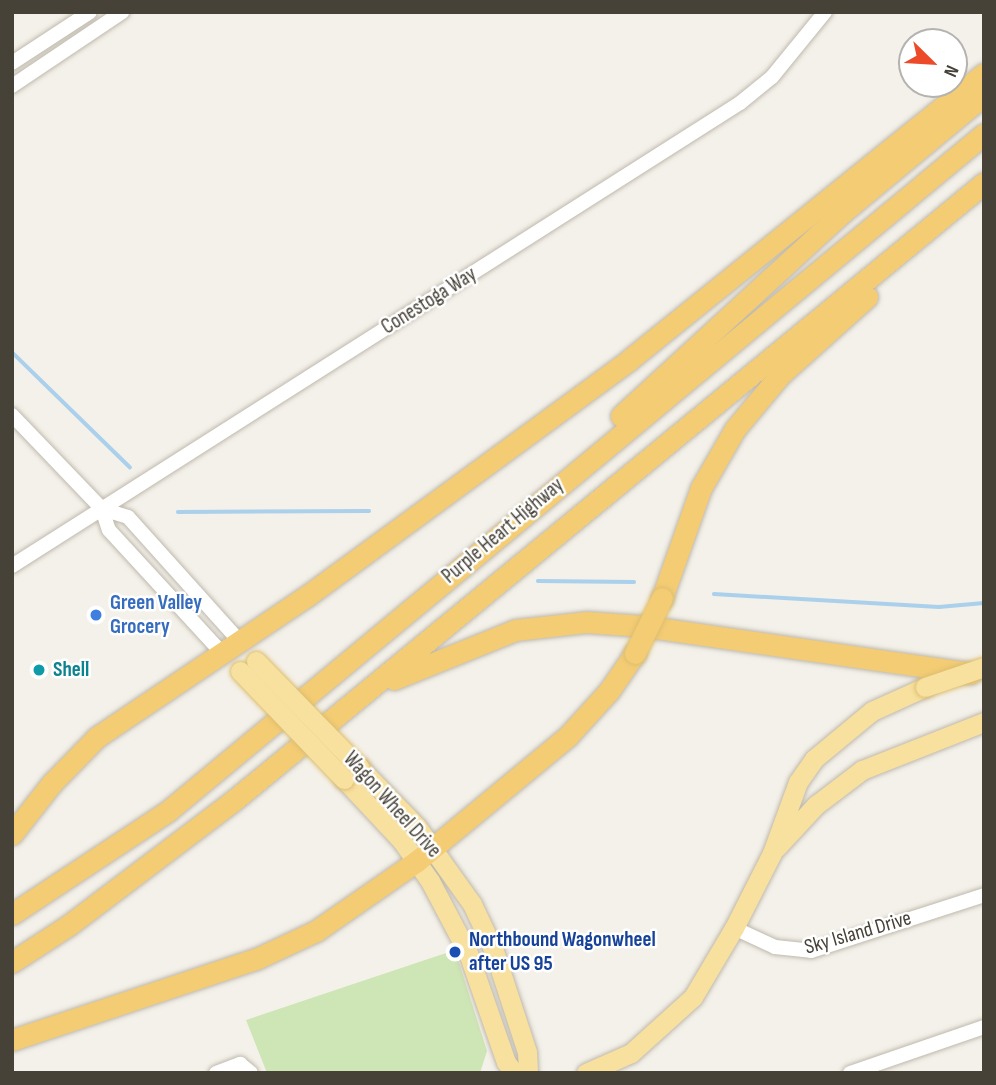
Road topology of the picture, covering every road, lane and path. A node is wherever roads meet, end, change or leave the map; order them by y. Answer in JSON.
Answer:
{"nodes":[{"id":1,"x":90,"y":12,"type":"edge"},
{"id":2,"x":122,"y":12,"type":"edge"},
{"id":3,"x":825,"y":12,"type":"edge"},
{"id":4,"x":12,"y":62,"type":"edge"},
{"id":5,"x":984,"y":74,"type":"edge"},
{"id":6,"x":12,"y":86,"type":"edge"},
{"id":7,"x":984,"y":95,"type":"edge"},
{"id":8,"x":984,"y":134,"type":"edge"},
{"id":9,"x":984,"y":183,"type":"edge"},
{"id":10,"x":984,"y":194,"type":"edge"},
{"id":11,"x":12,"y":415,"type":"edge"},
{"id":12,"x":102,"y":509,"type":"junction"},
{"id":13,"x":12,"y":566,"type":"edge"},
{"id":14,"x":412,"y":606,"type":"junction"},
{"id":15,"x":231,"y":648,"type":"junction"},
{"id":16,"x":984,"y":667,"type":"edge"},
{"id":17,"x":984,"y":675,"type":"edge"},
{"id":18,"x":366,"y":692,"type":"junction"},
{"id":19,"x":984,"y":722,"type":"edge"},
{"id":20,"x":352,"y":773,"type":"junction"},
{"id":21,"x":12,"y":834,"type":"edge"},
{"id":22,"x":433,"y":847,"type":"junction"},
{"id":23,"x":772,"y":853,"type":"junction"},
{"id":24,"x":417,"y":861,"type":"junction"},
{"id":25,"x":984,"y":895,"type":"edge"},
{"id":26,"x":12,"y":914,"type":"edge"},
{"id":27,"x":734,"y":928,"type":"junction"},
{"id":28,"x":12,"y":962,"type":"edge"},
{"id":29,"x":984,"y":1027,"type":"edge"},
{"id":30,"x":12,"y":1040,"type":"edge"},
{"id":31,"x":246,"y":1068,"type":"edge"},
{"id":32,"x":216,"y":1073,"type":"edge"},
{"id":33,"x":514,"y":1073,"type":"edge"},
{"id":34,"x":528,"y":1073,"type":"edge"},
{"id":35,"x":586,"y":1073,"type":"edge"},
{"id":36,"x":850,"y":1073,"type":"edge"}],
"edges":[{"from":1,"to":4,"type":"street"},
{"from":2,"to":6,"type":"street"},
{"from":3,"to":12,"type":"street","name":"Conestoga Way"},
{"from":5,"to":15,"type":"highway"},
{"from":7,"to":14,"type":"highway"},
{"from":8,"to":14,"type":"highway","name":"Purple Heart Highway"},
{"from":9,"to":18,"type":"highway","name":"Purple Heart Highway"},
{"from":10,"to":22,"type":"highway","bridge":true},
{"from":11,"to":12,"type":"street"},
{"from":12,"to":13,"type":"street","name":"Conestoga Way"},
{"from":12,"to":15,"type":"street"},
{"from":12,"to":15,"type":"street"},
{"from":14,"to":26,"type":"highway","name":"Purple Heart Highway"},
{"from":15,"to":20,"type":"main road","name":"Wagon Wheel Drive","bridge":true},
{"from":15,"to":21,"type":"highway"},
{"from":16,"to":23,"type":"main road","bridge":true},
{"from":17,"to":18,"type":"highway"},
{"from":18,"to":28,"type":"highway","name":"Purple Heart Highway"},
{"from":19,"to":23,"type":"main road"},
{"from":20,"to":22,"type":"main road","name":"Wagon Wheel Drive"},
{"from":20,"to":24,"type":"main road","name":"Wagon Wheel Drive"},
{"from":22,"to":24,"type":"highway"},
{"from":22,"to":34,"type":"main road","name":"Wagon Wheel Drive"},
{"from":23,"to":27,"type":"main road"},
{"from":24,"to":30,"type":"highway"},
{"from":24,"to":33,"type":"main road","name":"Wagon Wheel Drive"},
{"from":25,"to":27,"type":"street","name":"Sky Island Drive"},
{"from":27,"to":35,"type":"main road"},
{"from":29,"to":36,"type":"street"},
{"from":31,"to":32,"type":"street"}]}
